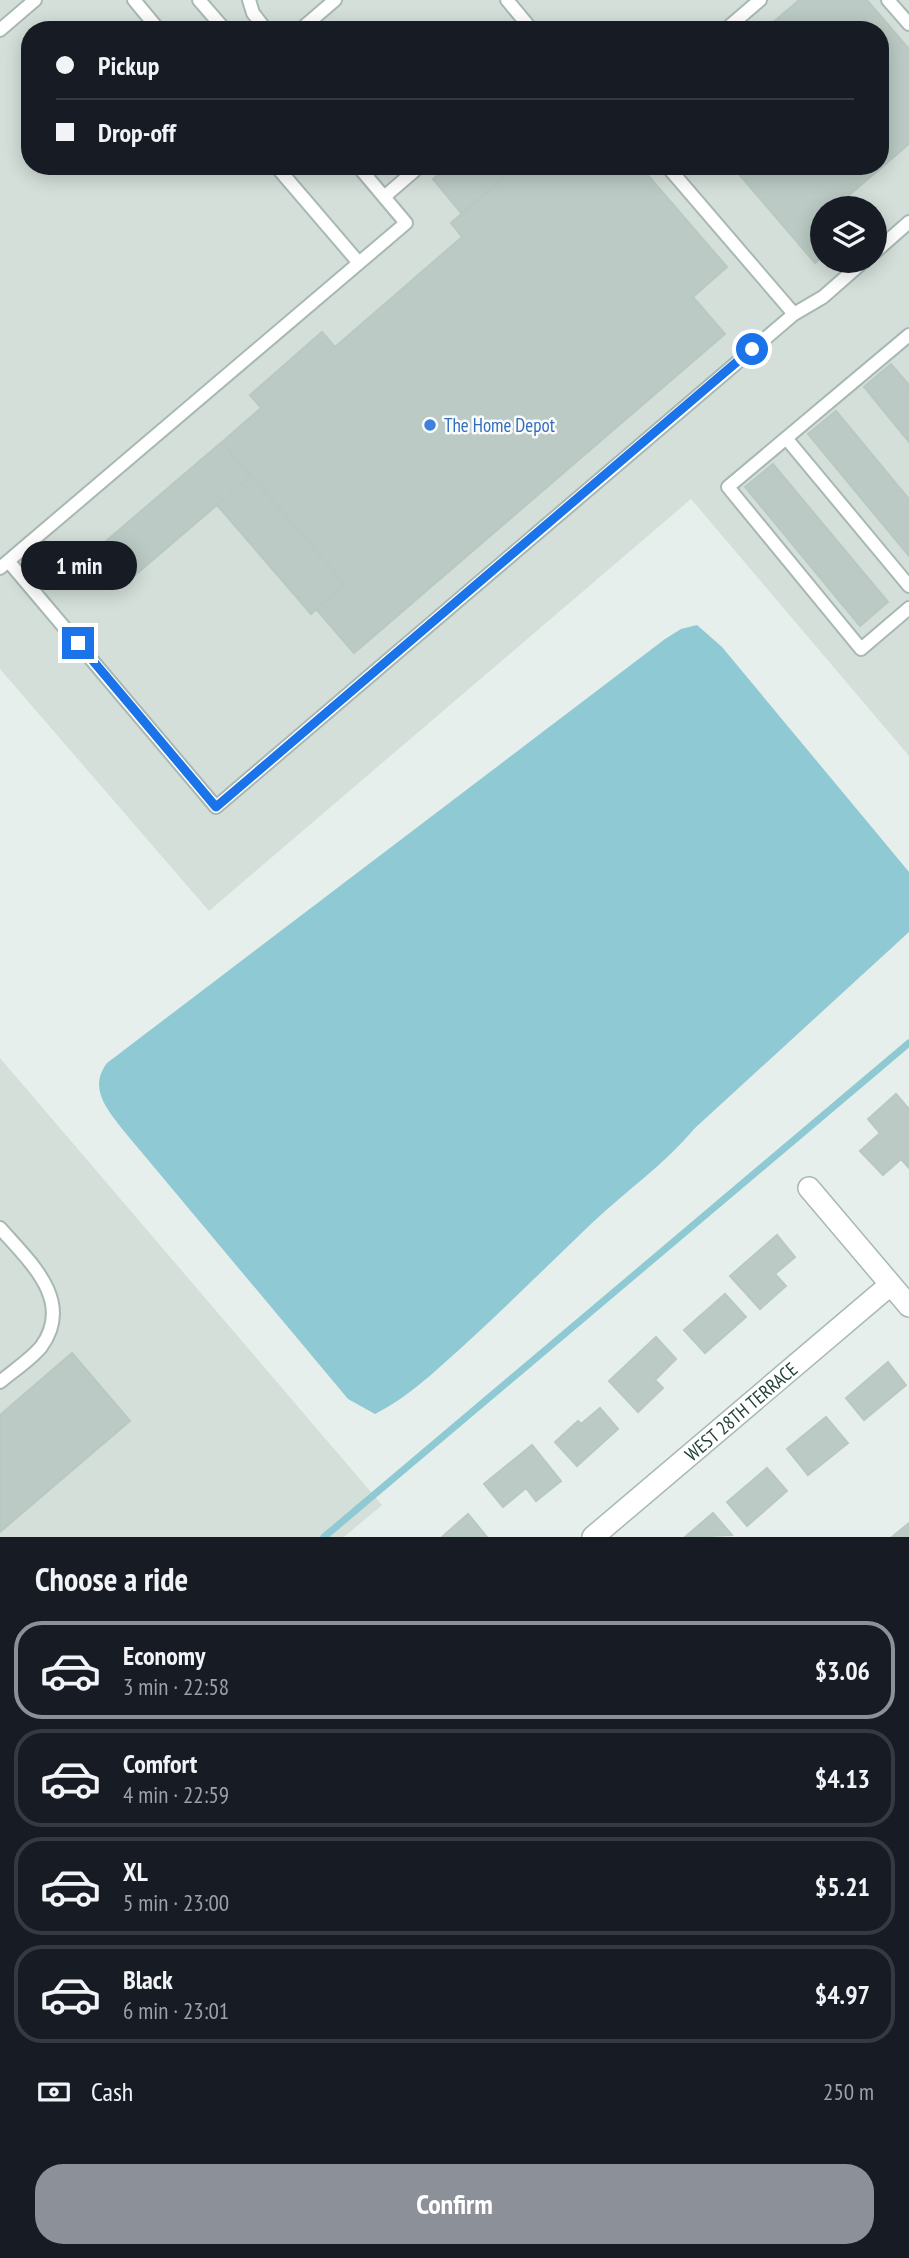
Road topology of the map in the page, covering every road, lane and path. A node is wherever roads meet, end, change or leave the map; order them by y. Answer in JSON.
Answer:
{"nodes":[{"id":1,"x":35,"y":0,"type":"edge"},
{"id":2,"x":134,"y":0,"type":"edge"},
{"id":3,"x":199,"y":0,"type":"edge"},
{"id":4,"x":249,"y":0,"type":"edge"},
{"id":5,"x":335,"y":0,"type":"edge"},
{"id":6,"x":507,"y":0,"type":"edge"},
{"id":7,"x":760,"y":0,"type":"edge"},
{"id":8,"x":888,"y":0,"type":"edge"},
{"id":9,"x":152,"y":21,"type":"edge"},
{"id":10,"x":217,"y":21,"type":"edge"},
{"id":11,"x":259,"y":21,"type":"edge"},
{"id":12,"x":310,"y":21,"type":"edge"},
{"id":13,"x":524,"y":21,"type":"edge"},
{"id":14,"x":736,"y":21,"type":"edge"},
{"id":15,"x":909,"y":24,"type":"edge"},
{"id":16,"x":0,"y":30,"type":"edge"},
{"id":17,"x":284,"y":175,"type":"edge"},
{"id":18,"x":366,"y":175,"type":"edge"},
{"id":19,"x":410,"y":175,"type":"edge"},
{"id":20,"x":675,"y":175,"type":"edge"},
{"id":21,"x":384,"y":197,"type":"junction"},
{"id":22,"x":909,"y":222,"type":"edge"},
{"id":23,"x":887,"y":241,"type":"edge"},
{"id":24,"x":359,"y":262,"type":"junction"},
{"id":25,"x":850,"y":273,"type":"edge"},
{"id":26,"x":794,"y":314,"type":"junction"},
{"id":27,"x":906,"y":343,"type":"edge"},
{"id":28,"x":786,"y":438,"type":"junction"},
{"id":29,"x":4,"y":565,"type":"edge"},
{"id":30,"x":909,"y":586,"type":"edge"},
{"id":31,"x":909,"y":608,"type":"edge"},
{"id":32,"x":809,"y":1188,"type":"dead end"},
{"id":33,"x":0,"y":1228,"type":"edge"},
{"id":34,"x":890,"y":1285,"type":"junction"},
{"id":35,"x":909,"y":1306,"type":"edge"},
{"id":36,"x":0,"y":1382,"type":"edge"},
{"id":37,"x":593,"y":1537,"type":"edge"}],
"edges":[{"from":1,"to":16,"type":"lane"},
{"from":2,"to":9,"type":"lane"},
{"from":3,"to":10,"type":"lane"},
{"from":4,"to":11,"type":"lane"},
{"from":5,"to":12,"type":"lane"},
{"from":6,"to":13,"type":"lane"},
{"from":7,"to":14,"type":"lane"},
{"from":8,"to":15,"type":"lane"},
{"from":17,"to":24,"type":"lane"},
{"from":18,"to":21,"type":"lane"},
{"from":19,"to":21,"type":"lane"},
{"from":20,"to":26,"type":"lane"},
{"from":21,"to":24,"type":"lane"},
{"from":22,"to":23,"type":"lane"},
{"from":24,"to":29,"type":"lane"},
{"from":25,"to":26,"type":"lane"},
{"from":26,"to":29,"type":"lane"},
{"from":27,"to":28,"type":"lane"},
{"from":28,"to":30,"type":"lane"},
{"from":28,"to":31,"type":"lane"},
{"from":32,"to":34,"type":"street"},
{"from":33,"to":36,"type":"lane"},
{"from":34,"to":35,"type":"street"},
{"from":34,"to":37,"type":"street","name":"WEST 28TH TERRACE"}]}
